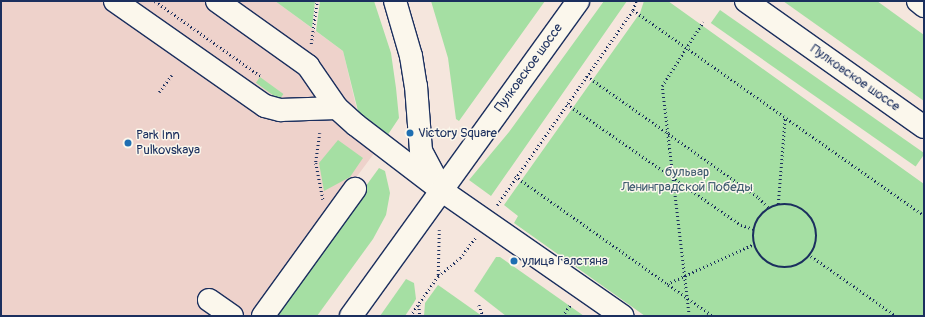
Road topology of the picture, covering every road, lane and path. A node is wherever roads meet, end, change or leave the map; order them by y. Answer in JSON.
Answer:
{"nodes":[{"id":1,"x":115,"y":1,"type":"edge"},
{"id":2,"x":155,"y":1,"type":"edge"},
{"id":3,"x":217,"y":1,"type":"edge"},
{"id":4,"x":317,"y":1,"type":"edge"},
{"id":5,"x":395,"y":1,"type":"edge"},
{"id":6,"x":578,"y":1,"type":"edge"},
{"id":7,"x":636,"y":1,"type":"edge"},
{"id":8,"x":746,"y":1,"type":"edge"},
{"id":9,"x":918,"y":1,"type":"edge"},
{"id":10,"x":924,"y":6,"type":"edge"},
{"id":11,"x":633,"y":10,"type":"junction"},
{"id":12,"x":703,"y":22,"type":"dead end"},
{"id":13,"x":686,"y":47,"type":"junction"},
{"id":14,"x":308,"y":66,"type":"junction"},
{"id":15,"x":172,"y":75,"type":"dead end"},
{"id":16,"x":586,"y":76,"type":"junction"},
{"id":17,"x":264,"y":78,"type":"dead end"},
{"id":18,"x":159,"y":92,"type":"dead end"},
{"id":19,"x":566,"y":104,"type":"junction"},
{"id":20,"x":337,"y":108,"type":"junction"},
{"id":21,"x":785,"y":117,"type":"junction"},
{"id":22,"x":924,"y":127,"type":"edge"},
{"id":23,"x":320,"y":133,"type":"dead end"},
{"id":24,"x":667,"y":133,"type":"junction"},
{"id":25,"x":515,"y":176,"type":"junction"},
{"id":26,"x":671,"y":177,"type":"junction"},
{"id":27,"x":355,"y":189,"type":"dead end"},
{"id":28,"x":441,"y":190,"type":"junction"},
{"id":29,"x":778,"y":204,"type":"junction"},
{"id":30,"x":769,"y":208,"type":"junction"},
{"id":31,"x":494,"y":209,"type":"dead end"},
{"id":32,"x":924,"y":215,"type":"edge"},
{"id":33,"x":329,"y":225,"type":"junction"},
{"id":34,"x":439,"y":228,"type":"dead end"},
{"id":35,"x":754,"y":228,"type":"junction"},
{"id":36,"x":477,"y":234,"type":"dead end"},
{"id":37,"x":754,"y":244,"type":"junction"},
{"id":38,"x":811,"y":256,"type":"junction"},
{"id":39,"x":683,"y":275,"type":"junction"},
{"id":40,"x":438,"y":276,"type":"junction"},
{"id":41,"x":667,"y":284,"type":"junction"},
{"id":42,"x":686,"y":297,"type":"junction"},
{"id":43,"x":209,"y":300,"type":"dead end"},
{"id":44,"x":573,"y":302,"type":"dead end"},
{"id":45,"x":419,"y":304,"type":"junction"},
{"id":46,"x":479,"y":305,"type":"dead end"},
{"id":47,"x":232,"y":316,"type":"edge"},
{"id":48,"x":263,"y":316,"type":"edge"},
{"id":49,"x":351,"y":316,"type":"edge"},
{"id":50,"x":410,"y":316,"type":"edge"},
{"id":51,"x":420,"y":316,"type":"edge"},
{"id":52,"x":483,"y":316,"type":"edge"},
{"id":53,"x":562,"y":316,"type":"edge"},
{"id":54,"x":622,"y":316,"type":"edge"},
{"id":55,"x":689,"y":316,"type":"edge"},
{"id":56,"x":713,"y":316,"type":"edge"},
{"id":57,"x":896,"y":316,"type":"edge"}],
"edges":[{"from":1,"to":20,"type":"street"},
{"from":2,"to":17,"type":"path"},
{"from":3,"to":14,"type":"street"},
{"from":4,"to":14,"type":"path"},
{"from":5,"to":28,"type":"street"},
{"from":6,"to":28,"type":"street","name":"Пулковское шоссе"},
{"from":7,"to":11,"type":"path"},
{"from":8,"to":22,"type":"street","name":"Пулковское шоссе"},
{"from":9,"to":10,"type":"street"},
{"from":11,"to":13,"type":"path"},
{"from":11,"to":16,"type":"path"},
{"from":12,"to":13,"type":"path"},
{"from":13,"to":21,"type":"path"},
{"from":13,"to":24,"type":"path"},
{"from":14,"to":20,"type":"street"},
{"from":15,"to":18,"type":"path"},
{"from":16,"to":19,"type":"path"},
{"from":16,"to":24,"type":"path"},
{"from":19,"to":25,"type":"path"},
{"from":19,"to":26,"type":"path"},
{"from":20,"to":28,"type":"street"},
{"from":21,"to":29,"type":"path"},
{"from":21,"to":32,"type":"path"},
{"from":23,"to":33,"type":"path"},
{"from":24,"to":26,"type":"path"},
{"from":24,"to":30,"type":"path"},
{"from":25,"to":31,"type":"path"},
{"from":25,"to":41,"type":"path"},
{"from":26,"to":35,"type":"path"},
{"from":26,"to":39,"type":"path"},
{"from":27,"to":33,"type":"street"},
{"from":28,"to":49,"type":"street"},
{"from":28,"to":54,"type":"street"},
{"from":29,"to":30,"type":"path"},
{"from":29,"to":38,"type":"path"},
{"from":30,"to":35,"type":"path"},
{"from":33,"to":48,"type":"street"},
{"from":34,"to":40,"type":"path"},
{"from":35,"to":37,"type":"path"},
{"from":36,"to":40,"type":"path"},
{"from":37,"to":38,"type":"path"},
{"from":37,"to":39,"type":"path"},
{"from":38,"to":57,"type":"path"},
{"from":39,"to":41,"type":"path"},
{"from":39,"to":42,"type":"path"},
{"from":40,"to":45,"type":"path"},
{"from":41,"to":42,"type":"path"},
{"from":42,"to":55,"type":"path"},
{"from":42,"to":56,"type":"path"},
{"from":43,"to":47,"type":"street"},
{"from":44,"to":53,"type":"path"},
{"from":45,"to":50,"type":"path"},
{"from":45,"to":51,"type":"path"},
{"from":46,"to":52,"type":"path"}]}
